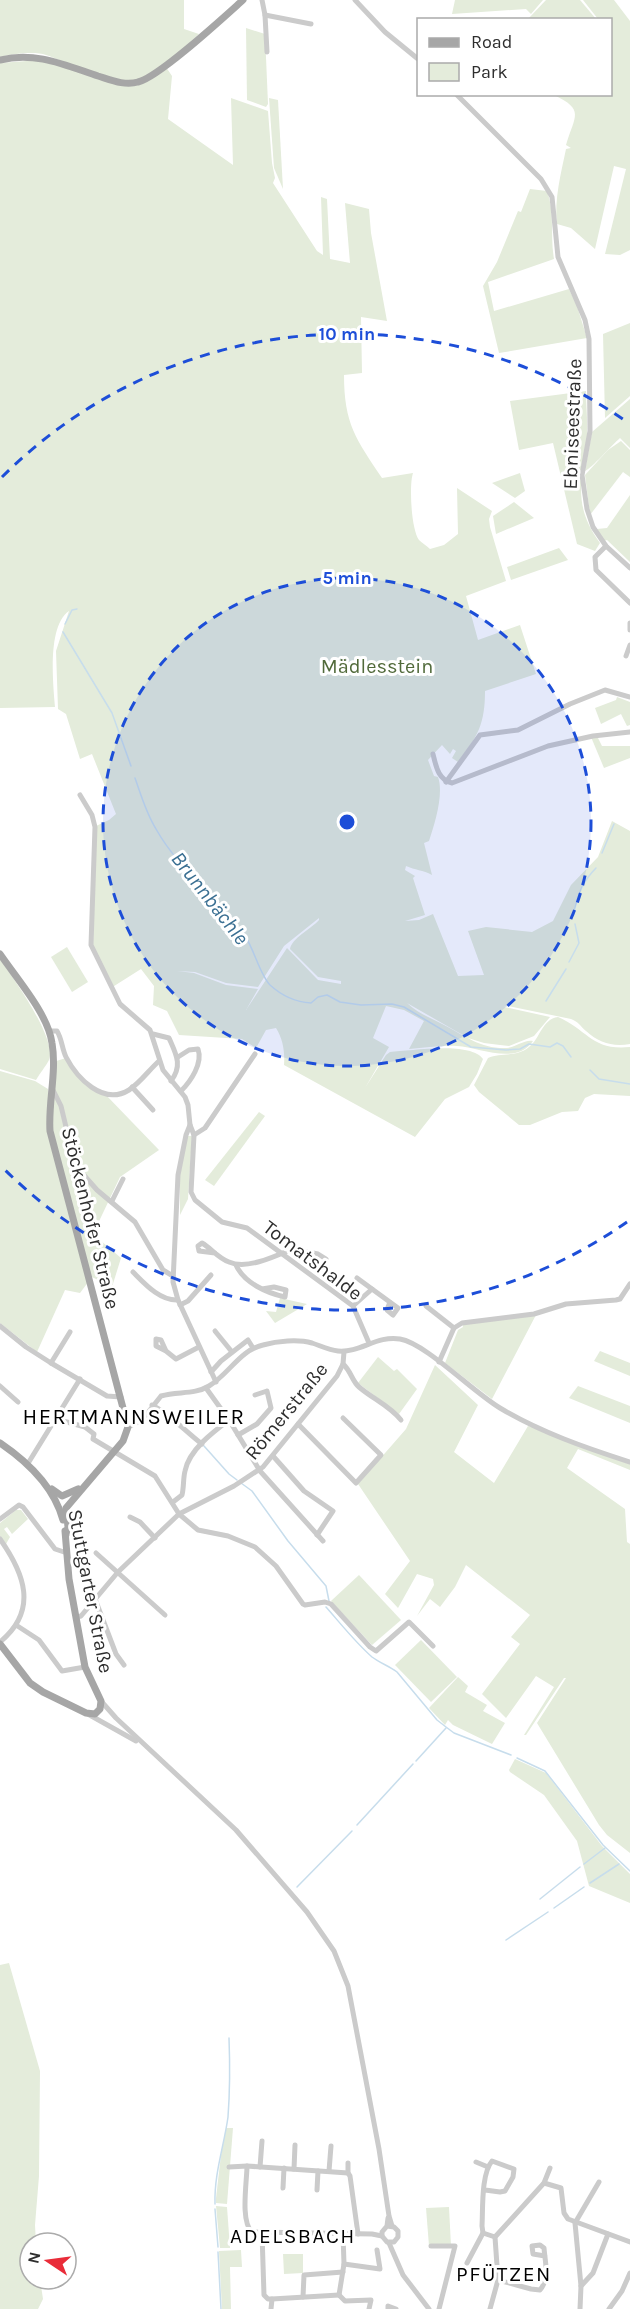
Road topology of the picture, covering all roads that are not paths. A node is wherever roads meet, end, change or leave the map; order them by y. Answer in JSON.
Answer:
{"nodes":[{"id":1,"x":243,"y":0,"type":"edge"},
{"id":2,"x":262,"y":0,"type":"edge"},
{"id":3,"x":358,"y":2,"type":"edge"},
{"id":4,"x":266,"y":15,"type":"junction"},
{"id":5,"x":311,"y":24,"type":"dead end"},
{"id":6,"x":267,"y":52,"type":"dead end"},
{"id":7,"x":417,"y":58,"type":"edge"},
{"id":8,"x":0,"y":60,"type":"edge"},
{"id":9,"x":458,"y":96,"type":"edge"},
{"id":10,"x":606,"y":546,"type":"junction"},
{"id":11,"x":630,"y":568,"type":"edge"},
{"id":12,"x":630,"y":603,"type":"edge"},
{"id":13,"x":630,"y":623,"type":"edge"},
{"id":14,"x":630,"y":630,"type":"edge"},
{"id":15,"x":630,"y":645,"type":"edge"},
{"id":16,"x":626,"y":656,"type":"dead end"},
{"id":17,"x":630,"y":697,"type":"edge"},
{"id":18,"x":630,"y":732,"type":"edge"},
{"id":19,"x":433,"y":754,"type":"dead end"},
{"id":20,"x":446,"y":782,"type":"junction"},
{"id":21,"x":80,"y":795,"type":"dead end"},
{"id":22,"x":0,"y":954,"type":"edge"},
{"id":23,"x":49,"y":1031,"type":"junction"},
{"id":24,"x":153,"y":1034,"type":"junction"},
{"id":25,"x":255,"y":1054,"type":"dead end"},
{"id":26,"x":178,"y":1057,"type":"junction"},
{"id":27,"x":159,"y":1061,"type":"junction"},
{"id":28,"x":171,"y":1081,"type":"junction"},
{"id":29,"x":51,"y":1086,"type":"junction"},
{"id":30,"x":132,"y":1087,"type":"junction"},
{"id":31,"x":232,"y":1088,"type":"junction"},
{"id":32,"x":181,"y":1091,"type":"junction"},
{"id":33,"x":239,"y":1092,"type":"dead end"},
{"id":34,"x":153,"y":1110,"type":"dead end"},
{"id":35,"x":190,"y":1125,"type":"junction"},
{"id":36,"x":194,"y":1135,"type":"junction"},
{"id":37,"x":123,"y":1179,"type":"dead end"},
{"id":38,"x":112,"y":1201,"type":"junction"},
{"id":39,"x":214,"y":1253,"type":"dead end"},
{"id":40,"x":283,"y":1254,"type":"junction"},
{"id":41,"x":326,"y":1259,"type":"dead end"},
{"id":42,"x":236,"y":1265,"type":"junction"},
{"id":43,"x":134,"y":1272,"type":"dead end"},
{"id":44,"x":211,"y":1275,"type":"dead end"},
{"id":45,"x":173,"y":1276,"type":"junction"},
{"id":46,"x":357,"y":1278,"type":"dead end"},
{"id":47,"x":630,"y":1284,"type":"edge"},
{"id":48,"x":262,"y":1289,"type":"dead end"},
{"id":49,"x":372,"y":1289,"type":"junction"},
{"id":50,"x":179,"y":1302,"type":"junction"},
{"id":51,"x":390,"y":1302,"type":"dead end"},
{"id":52,"x":353,"y":1306,"type":"junction"},
{"id":53,"x":426,"y":1306,"type":"dead end"},
{"id":54,"x":0,"y":1326,"type":"edge"},
{"id":55,"x":454,"y":1328,"type":"junction"},
{"id":56,"x":215,"y":1331,"type":"dead end"},
{"id":57,"x":70,"y":1332,"type":"dead end"},
{"id":58,"x":369,"y":1343,"type":"junction"},
{"id":59,"x":199,"y":1347,"type":"junction"},
{"id":60,"x":253,"y":1348,"type":"junction"},
{"id":61,"x":166,"y":1352,"type":"dead end"},
{"id":62,"x":232,"y":1352,"type":"junction"},
{"id":63,"x":344,"y":1352,"type":"junction"},
{"id":64,"x":439,"y":1362,"type":"junction"},
{"id":65,"x":51,"y":1363,"type":"junction"},
{"id":66,"x":342,"y":1364,"type":"junction"},
{"id":67,"x":211,"y":1372,"type":"junction"},
{"id":68,"x":80,"y":1379,"type":"junction"},
{"id":69,"x":216,"y":1382,"type":"junction"},
{"id":70,"x":0,"y":1386,"type":"edge"},
{"id":71,"x":206,"y":1388,"type":"junction"},
{"id":72,"x":255,"y":1395,"type":"dead end"},
{"id":73,"x":121,"y":1397,"type":"junction"},
{"id":74,"x":18,"y":1402,"type":"dead end"},
{"id":75,"x":152,"y":1405,"type":"junction"},
{"id":76,"x":343,"y":1418,"type":"dead end"},
{"id":77,"x":56,"y":1419,"type":"junction"},
{"id":78,"x":229,"y":1420,"type":"junction"},
{"id":79,"x":401,"y":1420,"type":"dead end"},
{"id":80,"x":298,"y":1424,"type":"junction"},
{"id":81,"x":128,"y":1427,"type":"junction"},
{"id":82,"x":238,"y":1435,"type":"junction"},
{"id":83,"x":0,"y":1443,"type":"edge"},
{"id":84,"x":202,"y":1444,"type":"junction"},
{"id":85,"x":114,"y":1452,"type":"junction"},
{"id":86,"x":273,"y":1456,"type":"junction"},
{"id":87,"x":630,"y":1462,"type":"edge"},
{"id":88,"x":27,"y":1465,"type":"junction"},
{"id":89,"x":260,"y":1471,"type":"junction"},
{"id":90,"x":45,"y":1484,"type":"junction"},
{"id":91,"x":83,"y":1486,"type":"junction"},
{"id":92,"x":173,"y":1502,"type":"junction"},
{"id":93,"x":179,"y":1514,"type":"junction"},
{"id":94,"x":130,"y":1517,"type":"dead end"},
{"id":95,"x":0,"y":1519,"type":"edge"},
{"id":96,"x":66,"y":1535,"type":"junction"},
{"id":97,"x":316,"y":1535,"type":"junction"},
{"id":98,"x":155,"y":1538,"type":"junction"},
{"id":99,"x":0,"y":1539,"type":"edge"},
{"id":100,"x":323,"y":1541,"type":"dead end"},
{"id":101,"x":67,"y":1553,"type":"junction"},
{"id":102,"x":96,"y":1553,"type":"dead end"},
{"id":103,"x":118,"y":1572,"type":"junction"},
{"id":104,"x":95,"y":1599,"type":"junction"},
{"id":105,"x":165,"y":1615,"type":"dead end"},
{"id":106,"x":77,"y":1617,"type":"junction"},
{"id":107,"x":16,"y":1625,"type":"junction"},
{"id":108,"x":0,"y":1643,"type":"edge"},
{"id":109,"x":433,"y":1646,"type":"dead end"},
{"id":110,"x":124,"y":1665,"type":"dead end"},
{"id":111,"x":85,"y":1667,"type":"junction"},
{"id":112,"x":101,"y":1701,"type":"junction"},
{"id":113,"x":86,"y":1713,"type":"junction"},
{"id":114,"x":148,"y":1748,"type":"junction"},
{"id":115,"x":262,"y":2141,"type":"dead end"},
{"id":116,"x":295,"y":2145,"type":"dead end"},
{"id":117,"x":331,"y":2146,"type":"dead end"},
{"id":118,"x":476,"y":2162,"type":"dead end"},
{"id":119,"x":348,"y":2163,"type":"dead end"},
{"id":120,"x":248,"y":2166,"type":"junction"},
{"id":121,"x":229,"y":2167,"type":"dead end"},
{"id":122,"x":260,"y":2167,"type":"junction"},
{"id":123,"x":488,"y":2167,"type":"junction"},
{"id":124,"x":284,"y":2168,"type":"junction"},
{"id":125,"x":550,"y":2168,"type":"dead end"},
{"id":126,"x":294,"y":2169,"type":"junction"},
{"id":127,"x":318,"y":2171,"type":"junction"},
{"id":128,"x":329,"y":2171,"type":"junction"},
{"id":129,"x":348,"y":2173,"type":"junction"},
{"id":130,"x":599,"y":2182,"type":"dead end"},
{"id":131,"x":544,"y":2183,"type":"junction"},
{"id":132,"x":283,"y":2188,"type":"dead end"},
{"id":133,"x":316,"y":2190,"type":"dead end"},
{"id":134,"x":485,"y":2190,"type":"junction"},
{"id":135,"x":575,"y":2223,"type":"junction"},
{"id":136,"x":390,"y":2226,"type":"junction"},
{"id":137,"x":262,"y":2233,"type":"junction"},
{"id":138,"x":483,"y":2233,"type":"junction"},
{"id":139,"x":343,"y":2234,"type":"junction"},
{"id":140,"x":358,"y":2234,"type":"junction"},
{"id":141,"x":382,"y":2234,"type":"junction"},
{"id":142,"x":608,"y":2234,"type":"junction"},
{"id":143,"x":495,"y":2237,"type":"junction"},
{"id":144,"x":392,"y":2242,"type":"junction"},
{"id":145,"x":630,"y":2242,"type":"edge"},
{"id":146,"x":431,"y":2246,"type":"dead end"},
{"id":147,"x":377,"y":2250,"type":"dead end"},
{"id":148,"x":545,"y":2256,"type":"dead end"},
{"id":149,"x":467,"y":2263,"type":"dead end"},
{"id":150,"x":344,"y":2265,"type":"junction"},
{"id":151,"x":343,"y":2272,"type":"junction"},
{"id":152,"x":630,"y":2273,"type":"edge"},
{"id":153,"x":498,"y":2280,"type":"junction"},
{"id":154,"x":581,"y":2286,"type":"junction"},
{"id":155,"x":339,"y":2295,"type":"junction"},
{"id":156,"x":303,"y":2297,"type":"junction"},
{"id":157,"x":272,"y":2299,"type":"junction"},
{"id":158,"x":388,"y":2308,"type":"edge"},
{"id":159,"x":271,"y":2309,"type":"edge"},
{"id":160,"x":369,"y":2309,"type":"edge"},
{"id":161,"x":396,"y":2309,"type":"edge"},
{"id":162,"x":429,"y":2309,"type":"edge"},
{"id":163,"x":439,"y":2309,"type":"edge"},
{"id":164,"x":490,"y":2309,"type":"edge"},
{"id":165,"x":580,"y":2309,"type":"edge"},
{"id":166,"x":609,"y":2309,"type":"edge"}],
"edges":[{"from":1,"to":8,"type":"main road"},
{"from":2,"to":4,"type":"street"},
{"from":3,"to":7,"type":"street"},
{"from":4,"to":5,"type":"street"},
{"from":4,"to":6,"type":"street"},
{"from":9,"to":10,"type":"street","name":"Ebniseestraße"},
{"from":10,"to":11,"type":"street","name":"Ebniseestraße"},
{"from":10,"to":12,"type":"street"},
{"from":13,"to":14,"type":"street"},
{"from":15,"to":16,"type":"street"},
{"from":17,"to":20,"type":"street"},
{"from":18,"to":20,"type":"street"},
{"from":19,"to":20,"type":"street"},
{"from":21,"to":24,"type":"street"},
{"from":22,"to":23,"type":"main road","name":"Stöckenhofer Straße"},
{"from":23,"to":29,"type":"main road","name":"Stöckenhofer Straße"},
{"from":23,"to":30,"type":"street"},
{"from":24,"to":26,"type":"street"},
{"from":24,"to":27,"type":"street"},
{"from":25,"to":31,"type":"street"},
{"from":26,"to":28,"type":"street"},
{"from":26,"to":32,"type":"street"},
{"from":27,"to":28,"type":"street"},
{"from":27,"to":30,"type":"street"},
{"from":28,"to":32,"type":"street"},
{"from":29,"to":38,"type":"street"},
{"from":29,"to":73,"type":"main road","name":"Stöckenhofer Straße"},
{"from":30,"to":34,"type":"street"},
{"from":31,"to":33,"type":"street"},
{"from":31,"to":36,"type":"street"},
{"from":32,"to":35,"type":"street","name":"Tomatshalde"},
{"from":35,"to":36,"type":"street","name":"Tomatshalde"},
{"from":35,"to":45,"type":"street"},
{"from":36,"to":40,"type":"street","name":"Tomatshalde"},
{"from":37,"to":38,"type":"street"},
{"from":38,"to":45,"type":"street"},
{"from":39,"to":42,"type":"street"},
{"from":40,"to":41,"type":"street"},
{"from":40,"to":42,"type":"street"},
{"from":40,"to":52,"type":"street","name":"Tomatshalde"},
{"from":42,"to":48,"type":"street"},
{"from":43,"to":50,"type":"street"},
{"from":44,"to":50,"type":"street"},
{"from":45,"to":50,"type":"street"},
{"from":46,"to":49,"type":"street"},
{"from":47,"to":55,"type":"street"},
{"from":49,"to":51,"type":"street"},
{"from":49,"to":52,"type":"street"},
{"from":50,"to":59,"type":"street"},
{"from":52,"to":58,"type":"street","name":"Tomatshalde"},
{"from":53,"to":55,"type":"street"},
{"from":54,"to":65,"type":"street"},
{"from":55,"to":64,"type":"street"},
{"from":56,"to":62,"type":"street"},
{"from":57,"to":65,"type":"street"},
{"from":58,"to":63,"type":"street"},
{"from":58,"to":64,"type":"street"},
{"from":59,"to":61,"type":"street"},
{"from":59,"to":67,"type":"street"},
{"from":60,"to":62,"type":"street"},
{"from":60,"to":63,"type":"street"},
{"from":60,"to":69,"type":"street"},
{"from":62,"to":67,"type":"street"},
{"from":63,"to":66,"type":"street","name":"Römerstraße"},
{"from":64,"to":87,"type":"street"},
{"from":65,"to":68,"type":"street"},
{"from":66,"to":79,"type":"street"},
{"from":66,"to":80,"type":"street","name":"Römerstraße"},
{"from":67,"to":69,"type":"street"},
{"from":68,"to":73,"type":"street"},
{"from":68,"to":77,"type":"street"},
{"from":69,"to":71,"type":"street"},
{"from":70,"to":74,"type":"street"},
{"from":71,"to":75,"type":"street"},
{"from":71,"to":78,"type":"street"},
{"from":72,"to":82,"type":"street"},
{"from":73,"to":81,"type":"main road","name":"Stöckenhofer Straße"},
{"from":75,"to":81,"type":"street"},
{"from":75,"to":84,"type":"street"},
{"from":76,"to":80,"type":"street"},
{"from":77,"to":85,"type":"street"},
{"from":77,"to":88,"type":"street"},
{"from":78,"to":82,"type":"street"},
{"from":78,"to":84,"type":"street"},
{"from":80,"to":86,"type":"street","name":"Römerstraße"},
{"from":81,"to":85,"type":"main road"},
{"from":82,"to":89,"type":"street"},
{"from":83,"to":88,"type":"main road","name":"Stuttgarter Straße"},
{"from":84,"to":92,"type":"street"},
{"from":85,"to":91,"type":"main road"},
{"from":85,"to":92,"type":"street"},
{"from":86,"to":89,"type":"street","name":"Römerstraße"},
{"from":86,"to":97,"type":"street"},
{"from":88,"to":90,"type":"main road","name":"Stuttgarter Straße"},
{"from":89,"to":93,"type":"street","name":"Römerstraße"},
{"from":89,"to":97,"type":"street"},
{"from":90,"to":91,"type":"main road"},
{"from":90,"to":96,"type":"main road","name":"Stuttgarter Straße"},
{"from":91,"to":96,"type":"main road"},
{"from":92,"to":93,"type":"street"},
{"from":93,"to":98,"type":"street","name":"Römerstraße"},
{"from":93,"to":109,"type":"street"},
{"from":94,"to":98,"type":"street"},
{"from":95,"to":101,"type":"street"},
{"from":96,"to":101,"type":"main road","name":"Stuttgarter Straße"},
{"from":97,"to":100,"type":"street"},
{"from":98,"to":103,"type":"street","name":"Römerstraße"},
{"from":99,"to":107,"type":"street"},
{"from":101,"to":106,"type":"main road","name":"Stuttgarter Straße"},
{"from":102,"to":103,"type":"street"},
{"from":103,"to":104,"type":"street","name":"Römerstraße"},
{"from":103,"to":105,"type":"street"},
{"from":104,"to":106,"type":"street","name":"Römerstraße"},
{"from":104,"to":110,"type":"street"},
{"from":106,"to":111,"type":"main road","name":"Stuttgarter Straße"},
{"from":107,"to":108,"type":"street"},
{"from":107,"to":111,"type":"street"},
{"from":108,"to":113,"type":"main road"},
{"from":111,"to":112,"type":"main road","name":"Stuttgarter Straße"},
{"from":112,"to":113,"type":"main road"},
{"from":112,"to":114,"type":"street","name":"Stuttgarter Straße"},
{"from":113,"to":114,"type":"street"},
{"from":114,"to":136,"type":"street"},
{"from":115,"to":122,"type":"street"},
{"from":116,"to":126,"type":"street"},
{"from":117,"to":128,"type":"street"},
{"from":118,"to":123,"type":"street"},
{"from":119,"to":129,"type":"street"},
{"from":120,"to":121,"type":"street"},
{"from":120,"to":122,"type":"street"},
{"from":120,"to":137,"type":"street"},
{"from":122,"to":124,"type":"street"},
{"from":123,"to":134,"type":"street"},
{"from":123,"to":134,"type":"street"},
{"from":124,"to":126,"type":"street"},
{"from":124,"to":132,"type":"street"},
{"from":125,"to":131,"type":"street"},
{"from":126,"to":127,"type":"street"},
{"from":127,"to":128,"type":"street"},
{"from":127,"to":133,"type":"street"},
{"from":128,"to":129,"type":"street"},
{"from":129,"to":140,"type":"street"},
{"from":130,"to":135,"type":"street"},
{"from":131,"to":135,"type":"street"},
{"from":131,"to":143,"type":"street"},
{"from":134,"to":138,"type":"street"},
{"from":135,"to":142,"type":"street"},
{"from":135,"to":154,"type":"street"},
{"from":136,"to":141,"type":"street"},
{"from":136,"to":144,"type":"street"},
{"from":137,"to":139,"type":"street"},
{"from":137,"to":157,"type":"street"},
{"from":138,"to":143,"type":"street"},
{"from":138,"to":149,"type":"street"},
{"from":139,"to":140,"type":"street"},
{"from":139,"to":150,"type":"street"},
{"from":140,"to":141,"type":"street"},
{"from":141,"to":144,"type":"street"},
{"from":142,"to":145,"type":"street"},
{"from":142,"to":154,"type":"street"},
{"from":143,"to":153,"type":"street"},
{"from":144,"to":162,"type":"street"},
{"from":146,"to":163,"type":"street"},
{"from":147,"to":150,"type":"street"},
{"from":148,"to":153,"type":"street"},
{"from":150,"to":151,"type":"street"},
{"from":151,"to":155,"type":"street"},
{"from":151,"to":156,"type":"street"},
{"from":152,"to":166,"type":"street"},
{"from":153,"to":164,"type":"street"},
{"from":154,"to":165,"type":"street"},
{"from":155,"to":156,"type":"street"},
{"from":155,"to":160,"type":"street"},
{"from":156,"to":157,"type":"street"},
{"from":157,"to":159,"type":"street"},
{"from":158,"to":161,"type":"street"}]}
